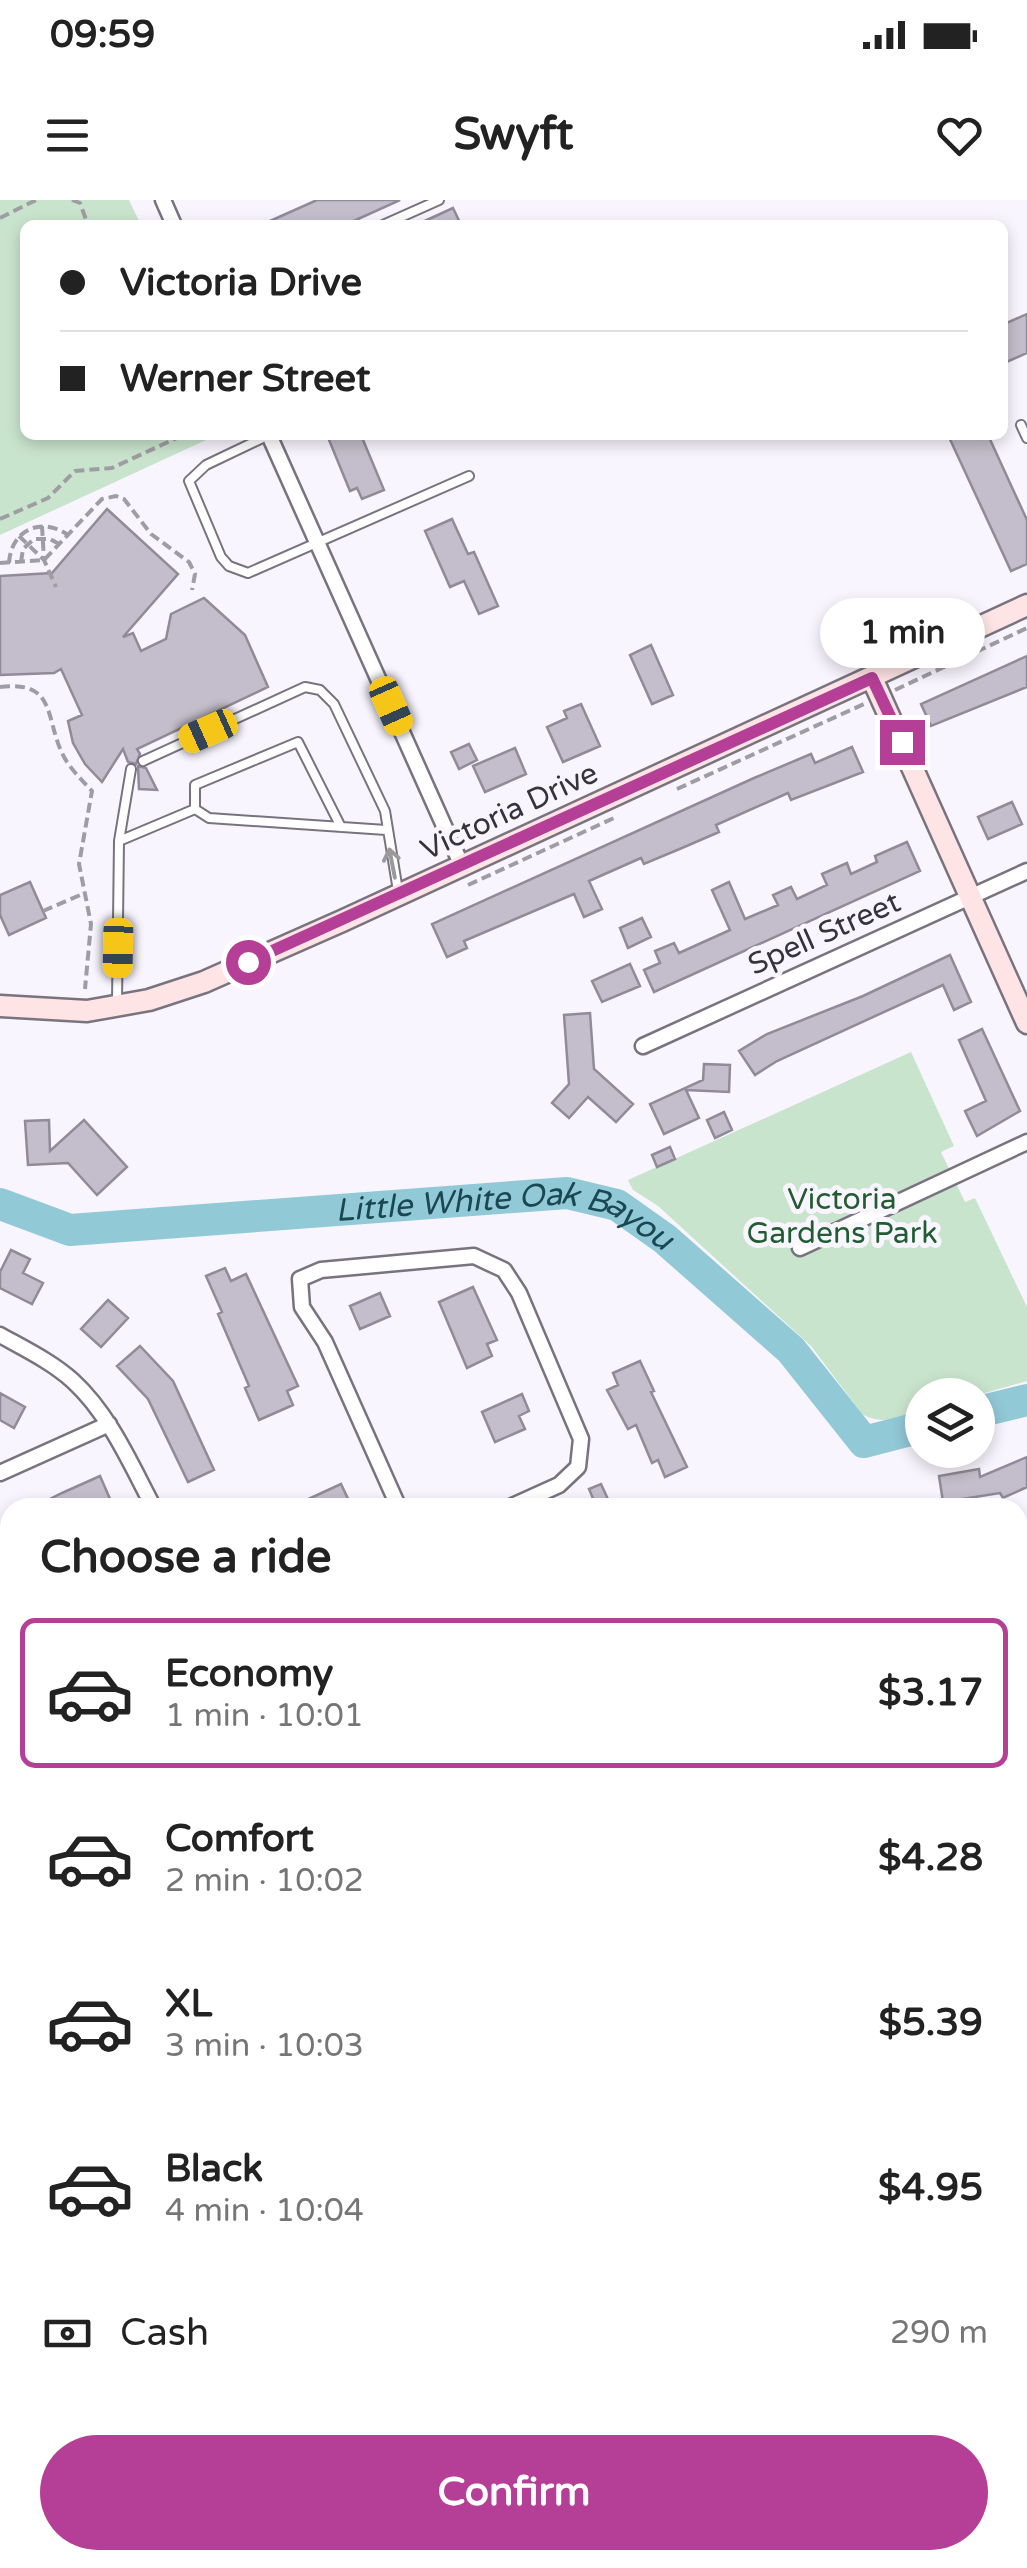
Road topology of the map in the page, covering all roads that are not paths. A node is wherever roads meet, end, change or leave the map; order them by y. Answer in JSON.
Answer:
{"nodes":[{"id":1,"x":439,"y":200,"type":"edge"},
{"id":2,"x":394,"y":220,"type":"edge"},
{"id":3,"x":1021,"y":425,"type":"dead end"},
{"id":4,"x":1027,"y":438,"type":"edge"},
{"id":5,"x":259,"y":440,"type":"edge"},
{"id":6,"x":271,"y":440,"type":"edge"},
{"id":7,"x":469,"y":476,"type":"dead end"},
{"id":8,"x":317,"y":542,"type":"junction"},
{"id":9,"x":1027,"y":605,"type":"edge"},
{"id":10,"x":877,"y":687,"type":"junction"},
{"id":11,"x":143,"y":761,"type":"dead end"},
{"id":12,"x":130,"y":769,"type":"dead end"},
{"id":13,"x":195,"y":810,"type":"junction"},
{"id":14,"x":341,"y":826,"type":"junction"},
{"id":15,"x":386,"y":830,"type":"junction"},
{"id":16,"x":120,"y":842,"type":"junction"},
{"id":17,"x":462,"y":866,"type":"junction"},
{"id":18,"x":1027,"y":871,"type":"edge"},
{"id":19,"x":398,"y":896,"type":"junction"},
{"id":20,"x":970,"y":897,"type":"junction"},
{"id":21,"x":0,"y":1006,"type":"edge"},
{"id":22,"x":118,"y":1006,"type":"junction"},
{"id":23,"x":1027,"y":1023,"type":"edge"},
{"id":24,"x":644,"y":1046,"type":"dead end"},
{"id":25,"x":1027,"y":1142,"type":"edge"},
{"id":26,"x":800,"y":1248,"type":"dead end"},
{"id":27,"x":0,"y":1335,"type":"edge"},
{"id":28,"x":108,"y":1424,"type":"junction"},
{"id":29,"x":0,"y":1473,"type":"edge"},
{"id":30,"x":149,"y":1498,"type":"edge"},
{"id":31,"x":395,"y":1498,"type":"edge"},
{"id":32,"x":529,"y":1498,"type":"edge"}],
"edges":[{"from":1,"to":2,"type":"lane"},
{"from":3,"to":4,"type":"lane"},
{"from":5,"to":8,"type":"lane"},
{"from":6,"to":8,"type":"street"},
{"from":7,"to":8,"type":"lane"},
{"from":8,"to":17,"type":"street"},
{"from":9,"to":10,"type":"street","name":"Victoria Drive"},
{"from":10,"to":17,"type":"street","name":"Victoria Drive"},
{"from":10,"to":20,"type":"street"},
{"from":11,"to":15,"type":"lane"},
{"from":12,"to":16,"type":"lane"},
{"from":13,"to":14,"type":"lane"},
{"from":13,"to":14,"type":"lane"},
{"from":13,"to":16,"type":"lane"},
{"from":14,"to":15,"type":"lane"},
{"from":19,"to":15,"type":"lane","one_way":true},
{"from":16,"to":22,"type":"lane"},
{"from":17,"to":19,"type":"street","name":"Victoria Drive"},
{"from":18,"to":20,"type":"street","name":"Spell Street"},
{"from":19,"to":22,"type":"street","name":"Victoria Drive"},
{"from":20,"to":23,"type":"street"},
{"from":20,"to":24,"type":"street","name":"Spell Street"},
{"from":21,"to":22,"type":"street","name":"Victoria Drive"},
{"from":25,"to":26,"type":"street"},
{"from":27,"to":28,"type":"street"},
{"from":28,"to":29,"type":"street"},
{"from":28,"to":30,"type":"street"},
{"from":31,"to":32,"type":"street"}]}
